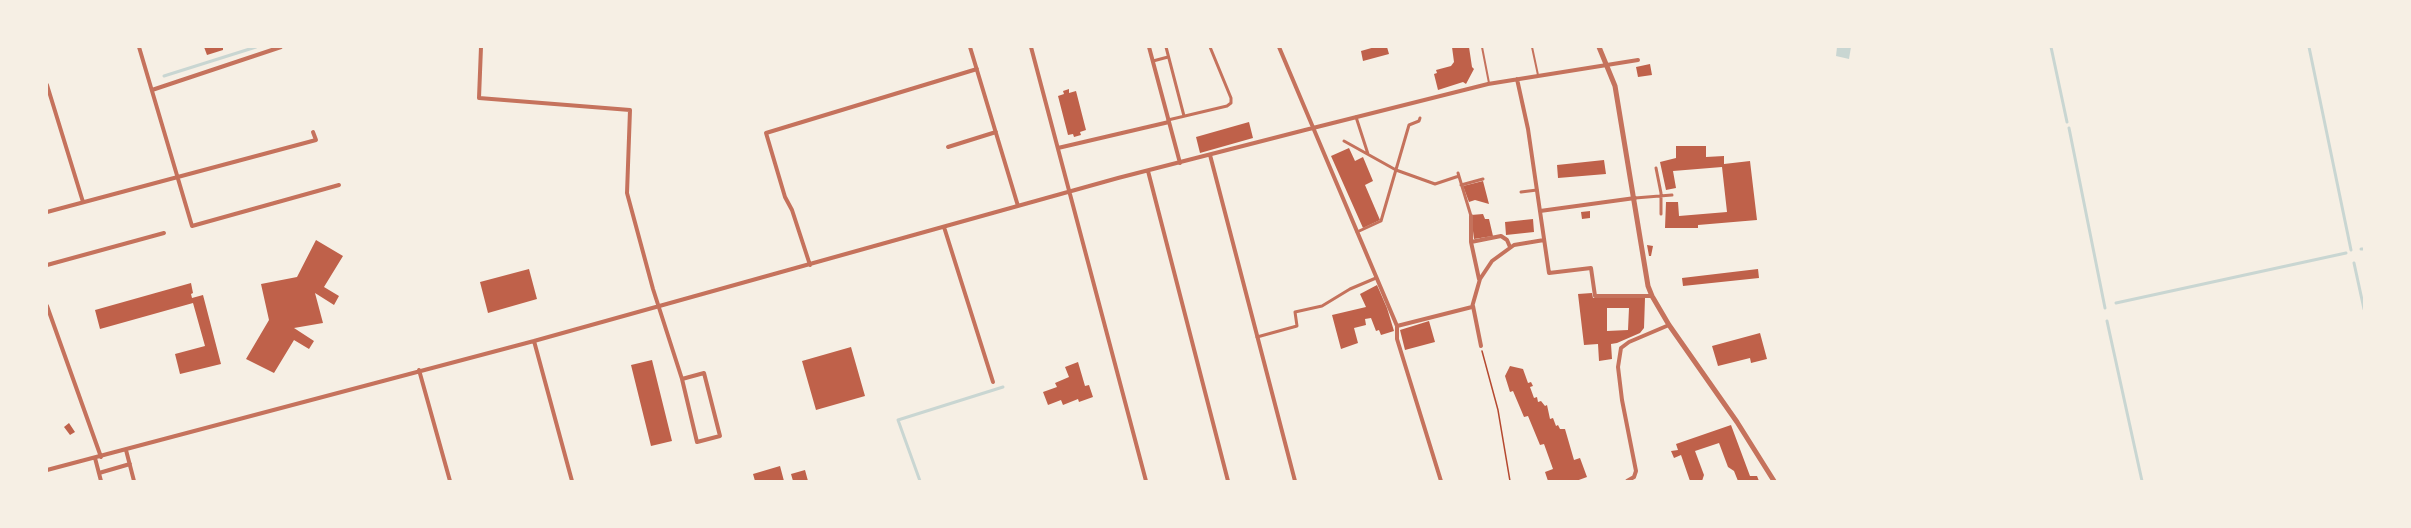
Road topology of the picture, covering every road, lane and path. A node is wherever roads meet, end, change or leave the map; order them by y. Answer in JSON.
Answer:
{"nodes":[{"id":1,"x":139,"y":47,"type":"edge"},
{"id":2,"x":281,"y":47,"type":"edge"},
{"id":3,"x":481,"y":47,"type":"edge"},
{"id":4,"x":970,"y":47,"type":"edge"},
{"id":5,"x":1031,"y":47,"type":"edge"},
{"id":6,"x":1149,"y":47,"type":"edge"},
{"id":7,"x":1166,"y":47,"type":"edge"},
{"id":8,"x":1210,"y":47,"type":"edge"},
{"id":9,"x":1279,"y":47,"type":"edge"},
{"id":10,"x":1482,"y":47,"type":"edge"},
{"id":11,"x":1532,"y":47,"type":"edge"},
{"id":12,"x":1599,"y":47,"type":"edge"},
{"id":13,"x":1168,"y":57,"type":"junction"},
{"id":14,"x":1638,"y":60,"type":"dead end"},
{"id":15,"x":1152,"y":62,"type":"junction"},
{"id":16,"x":1608,"y":65,"type":"junction"},
{"id":17,"x":977,"y":69,"type":"junction"},
{"id":18,"x":1538,"y":75,"type":"junction"},
{"id":19,"x":1517,"y":79,"type":"junction"},
{"id":20,"x":1489,"y":84,"type":"junction"},
{"id":21,"x":47,"y":85,"type":"edge"},
{"id":22,"x":152,"y":90,"type":"junction"},
{"id":23,"x":1184,"y":116,"type":"junction"},
{"id":24,"x":1356,"y":117,"type":"junction"},
{"id":25,"x":1420,"y":118,"type":"dead end"},
{"id":26,"x":1168,"y":121,"type":"junction"},
{"id":27,"x":1314,"y":128,"type":"junction"},
{"id":28,"x":313,"y":132,"type":"dead end"},
{"id":29,"x":996,"y":132,"type":"junction"},
{"id":30,"x":1344,"y":141,"type":"dead end"},
{"id":31,"x":948,"y":147,"type":"dead end"},
{"id":32,"x":1058,"y":148,"type":"junction"},
{"id":33,"x":1368,"y":154,"type":"junction"},
{"id":34,"x":1210,"y":156,"type":"junction"},
{"id":35,"x":1180,"y":163,"type":"junction"},
{"id":36,"x":1656,"y":168,"type":"dead end"},
{"id":37,"x":1396,"y":170,"type":"junction"},
{"id":38,"x":1148,"y":171,"type":"junction"},
{"id":39,"x":178,"y":177,"type":"junction"},
{"id":40,"x":1483,"y":179,"type":"dead end"},
{"id":41,"x":339,"y":185,"type":"dead end"},
{"id":42,"x":1461,"y":185,"type":"junction"},
{"id":43,"x":1537,"y":190,"type":"junction"},
{"id":44,"x":1069,"y":192,"type":"junction"},
{"id":45,"x":1521,"y":192,"type":"dead end"},
{"id":46,"x":1672,"y":195,"type":"dead end"},
{"id":47,"x":1661,"y":196,"type":"junction"},
{"id":48,"x":1635,"y":198,"type":"junction"},
{"id":49,"x":83,"y":202,"type":"junction"},
{"id":50,"x":1018,"y":206,"type":"junction"},
{"id":51,"x":1540,"y":211,"type":"junction"},
{"id":52,"x":47,"y":212,"type":"edge"},
{"id":53,"x":1661,"y":214,"type":"dead end"},
{"id":54,"x":1471,"y":216,"type":"joint"},
{"id":55,"x":944,"y":227,"type":"junction"},
{"id":56,"x":1357,"y":232,"type":"junction"},
{"id":57,"x":164,"y":234,"type":"dead end"},
{"id":58,"x":1544,"y":240,"type":"junction"},
{"id":59,"x":1471,"y":242,"type":"junction"},
{"id":60,"x":1510,"y":247,"type":"junction"},
{"id":61,"x":47,"y":265,"type":"edge"},
{"id":62,"x":810,"y":265,"type":"junction"},
{"id":63,"x":1376,"y":278,"type":"junction"},
{"id":64,"x":1480,"y":279,"type":"junction"},
{"id":65,"x":1652,"y":296,"type":"junction"},
{"id":66,"x":659,"y":305,"type":"junction"},
{"id":67,"x":47,"y":306,"type":"edge"},
{"id":68,"x":1473,"y":306,"type":"junction"},
{"id":69,"x":1669,"y":325,"type":"junction"},
{"id":70,"x":1397,"y":326,"type":"junction"},
{"id":71,"x":1257,"y":337,"type":"junction"},
{"id":72,"x":534,"y":341,"type":"junction"},
{"id":73,"x":1480,"y":346,"type":"joint"},
{"id":74,"x":419,"y":370,"type":"junction"},
{"id":75,"x":682,"y":379,"type":"junction"},
{"id":76,"x":993,"y":382,"type":"dead end"},
{"id":77,"x":126,"y":450,"type":"junction"},
{"id":78,"x":101,"y":457,"type":"junction"},
{"id":79,"x":95,"y":458,"type":"junction"},
{"id":80,"x":130,"y":464,"type":"junction"},
{"id":81,"x":47,"y":470,"type":"edge"},
{"id":82,"x":99,"y":473,"type":"junction"},
{"id":83,"x":101,"y":481,"type":"edge"},
{"id":84,"x":134,"y":481,"type":"edge"},
{"id":85,"x":450,"y":481,"type":"edge"},
{"id":86,"x":572,"y":481,"type":"edge"},
{"id":87,"x":1146,"y":481,"type":"edge"},
{"id":88,"x":1228,"y":481,"type":"edge"},
{"id":89,"x":1295,"y":481,"type":"edge"},
{"id":90,"x":1441,"y":481,"type":"edge"},
{"id":91,"x":1510,"y":481,"type":"edge"},
{"id":92,"x":1627,"y":481,"type":"edge"},
{"id":93,"x":1774,"y":481,"type":"edge"}],
"edges":[{"from":1,"to":22,"type":"street"},
{"from":2,"to":22,"type":"street"},
{"from":3,"to":66,"type":"street"},
{"from":4,"to":17,"type":"street"},
{"from":5,"to":32,"type":"street"},
{"from":6,"to":15,"type":"street"},
{"from":7,"to":13,"type":"street"},
{"from":8,"to":23,"type":"street"},
{"from":9,"to":27,"type":"street"},
{"from":10,"to":20,"type":"lane"},
{"from":11,"to":18,"type":"lane"},
{"from":12,"to":16,"type":"street"},
{"from":13,"to":15,"type":"street"},
{"from":13,"to":23,"type":"street"},
{"from":14,"to":16,"type":"street"},
{"from":15,"to":26,"type":"street"},
{"from":16,"to":18,"type":"street"},
{"from":16,"to":48,"type":"street"},
{"from":17,"to":29,"type":"street"},
{"from":17,"to":62,"type":"street"},
{"from":18,"to":19,"type":"street"},
{"from":19,"to":20,"type":"street"},
{"from":19,"to":43,"type":"street"},
{"from":20,"to":24,"type":"street"},
{"from":21,"to":49,"type":"street"},
{"from":22,"to":39,"type":"street"},
{"from":23,"to":26,"type":"street"},
{"from":24,"to":27,"type":"street"},
{"from":24,"to":33,"type":"street"},
{"from":25,"to":37,"type":"street"},
{"from":26,"to":32,"type":"street"},
{"from":26,"to":35,"type":"street"},
{"from":27,"to":34,"type":"street"},
{"from":27,"to":56,"type":"street"},
{"from":28,"to":39,"type":"street"},
{"from":29,"to":31,"type":"street"},
{"from":29,"to":50,"type":"street"},
{"from":30,"to":33,"type":"street"},
{"from":32,"to":44,"type":"street"},
{"from":33,"to":37,"type":"street"},
{"from":34,"to":35,"type":"street"},
{"from":34,"to":71,"type":"street"},
{"from":35,"to":38,"type":"street"},
{"from":36,"to":47,"type":"street"},
{"from":37,"to":42,"type":"street"},
{"from":37,"to":56,"type":"street"},
{"from":38,"to":44,"type":"street"},
{"from":38,"to":88,"type":"street"},
{"from":39,"to":41,"type":"street"},
{"from":39,"to":49,"type":"street"},
{"from":40,"to":42,"type":"street"},
{"from":42,"to":54,"type":"street"},
{"from":43,"to":45,"type":"street"},
{"from":43,"to":51,"type":"street"},
{"from":44,"to":50,"type":"street"},
{"from":44,"to":87,"type":"street"},
{"from":46,"to":47,"type":"street"},
{"from":47,"to":48,"type":"street"},
{"from":47,"to":53,"type":"street"},
{"from":48,"to":51,"type":"street"},
{"from":48,"to":65,"type":"street"},
{"from":49,"to":52,"type":"street"},
{"from":50,"to":55,"type":"street"},
{"from":51,"to":58,"type":"street"},
{"from":54,"to":59,"type":"street"},
{"from":55,"to":62,"type":"street"},
{"from":55,"to":76,"type":"street"},
{"from":56,"to":63,"type":"street"},
{"from":57,"to":61,"type":"street"},
{"from":58,"to":60,"type":"street"},
{"from":58,"to":65,"type":"street"},
{"from":59,"to":60,"type":"street"},
{"from":59,"to":64,"type":"street"},
{"from":60,"to":64,"type":"street"},
{"from":62,"to":66,"type":"street"},
{"from":63,"to":70,"type":"street"},
{"from":63,"to":71,"type":"street"},
{"from":64,"to":68,"type":"street"},
{"from":65,"to":69,"type":"street"},
{"from":66,"to":72,"type":"street"},
{"from":66,"to":75,"type":"street"},
{"from":67,"to":78,"type":"street"},
{"from":68,"to":70,"type":"street"},
{"from":68,"to":73,"type":"street"},
{"from":69,"to":92,"type":"street"},
{"from":69,"to":93,"type":"street"},
{"from":70,"to":90,"type":"street"},
{"from":71,"to":89,"type":"street"},
{"from":72,"to":74,"type":"street"},
{"from":72,"to":86,"type":"street"},
{"from":73,"to":91,"type":"path"},
{"from":74,"to":77,"type":"street"},
{"from":74,"to":85,"type":"street"},
{"from":75,"to":75,"type":"street"},
{"from":77,"to":78,"type":"street"},
{"from":77,"to":80,"type":"street"},
{"from":78,"to":79,"type":"street"},
{"from":79,"to":81,"type":"street"},
{"from":79,"to":82,"type":"street"},
{"from":80,"to":82,"type":"street"},
{"from":80,"to":84,"type":"street"},
{"from":82,"to":83,"type":"street"}]}
